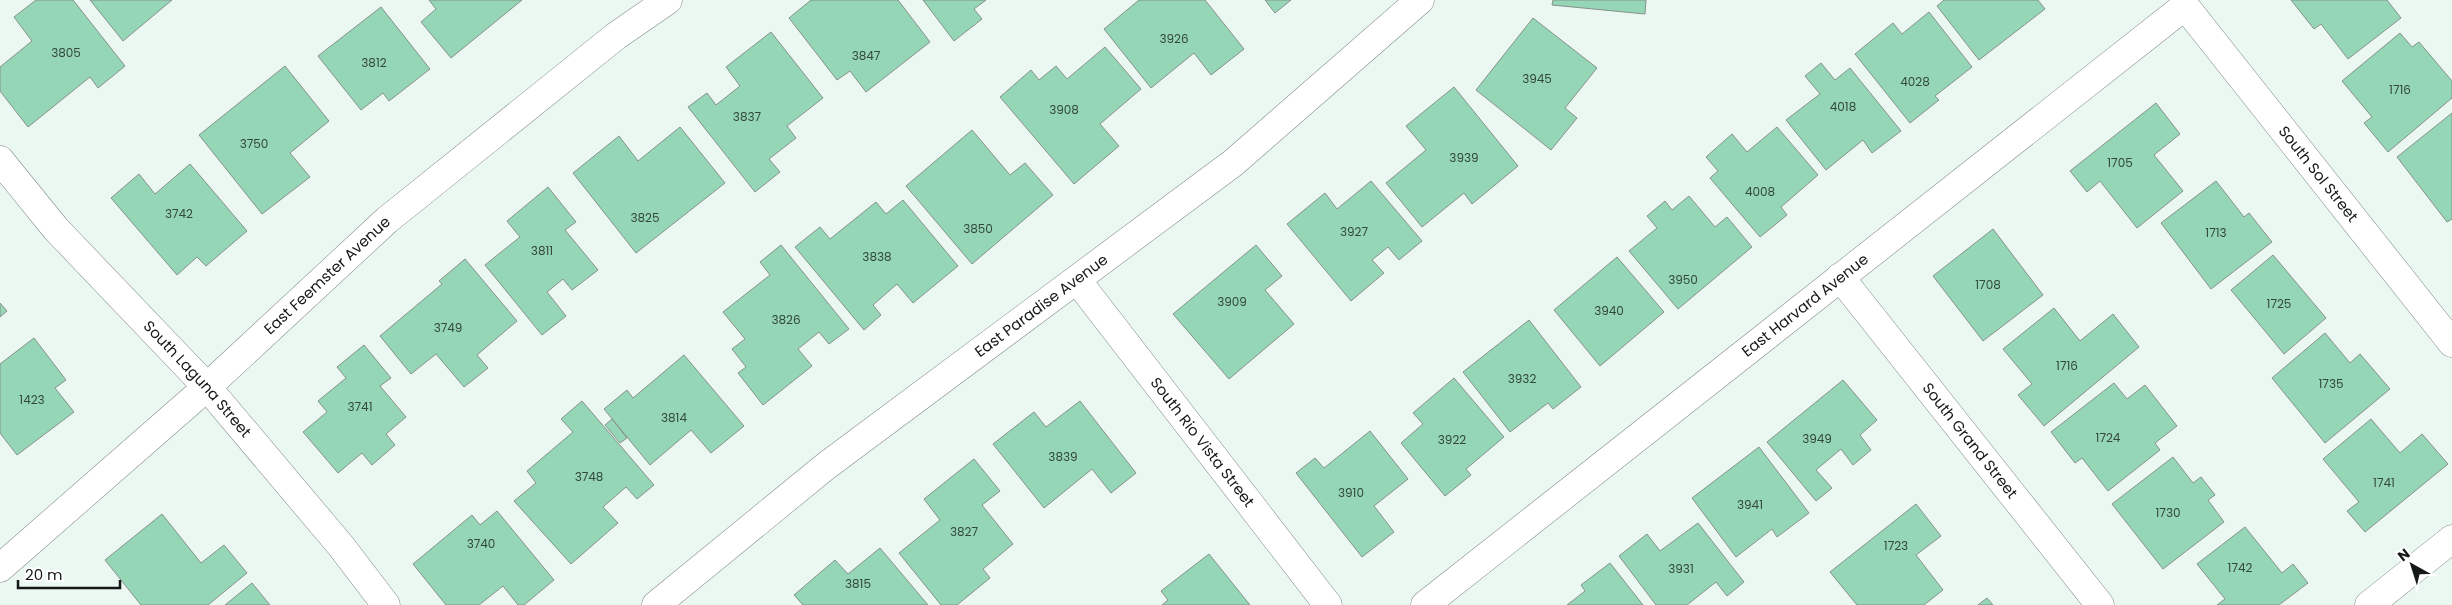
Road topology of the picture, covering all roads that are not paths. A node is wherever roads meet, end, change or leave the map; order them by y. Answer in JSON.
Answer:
{"nodes":[{"id":1,"x":668,"y":0,"type":"edge"},
{"id":2,"x":1420,"y":0,"type":"edge"},
{"id":3,"x":2185,"y":6,"type":"joint"},
{"id":4,"x":0,"y":160,"type":"edge"},
{"id":5,"x":1840,"y":276,"type":"junction"},
{"id":6,"x":1077,"y":280,"type":"junction"},
{"id":7,"x":2452,"y":343,"type":"edge"},
{"id":8,"x":207,"y":387,"type":"junction"},
{"id":9,"x":2452,"y":539,"type":"edge"},
{"id":10,"x":0,"y":568,"type":"edge"},
{"id":11,"x":386,"y":605,"type":"edge"},
{"id":12,"x":656,"y":605,"type":"edge"},
{"id":13,"x":1328,"y":605,"type":"edge"},
{"id":14,"x":1425,"y":605,"type":"edge"},
{"id":15,"x":2100,"y":605,"type":"edge"},
{"id":16,"x":2369,"y":605,"type":"edge"}],
"edges":[{"from":1,"to":8,"type":"street","name":"East Feemster Avenue"},
{"from":2,"to":6,"type":"street","name":"East Paradise Avenue"},
{"from":3,"to":5,"type":"street","name":"East Harvard Avenue"},
{"from":3,"to":7,"type":"street","name":"South Sol Street"},
{"from":4,"to":8,"type":"street","name":"South Laguna Street"},
{"from":5,"to":14,"type":"street","name":"East Harvard Avenue"},
{"from":5,"to":15,"type":"street","name":"South Grand Street"},
{"from":6,"to":12,"type":"street","name":"East Paradise Avenue"},
{"from":6,"to":13,"type":"street","name":"South Rio Vista Street"},
{"from":8,"to":10,"type":"street","name":"East Feemster Avenue"},
{"from":8,"to":11,"type":"street","name":"South Laguna Street"},
{"from":9,"to":16,"type":"street"}]}
